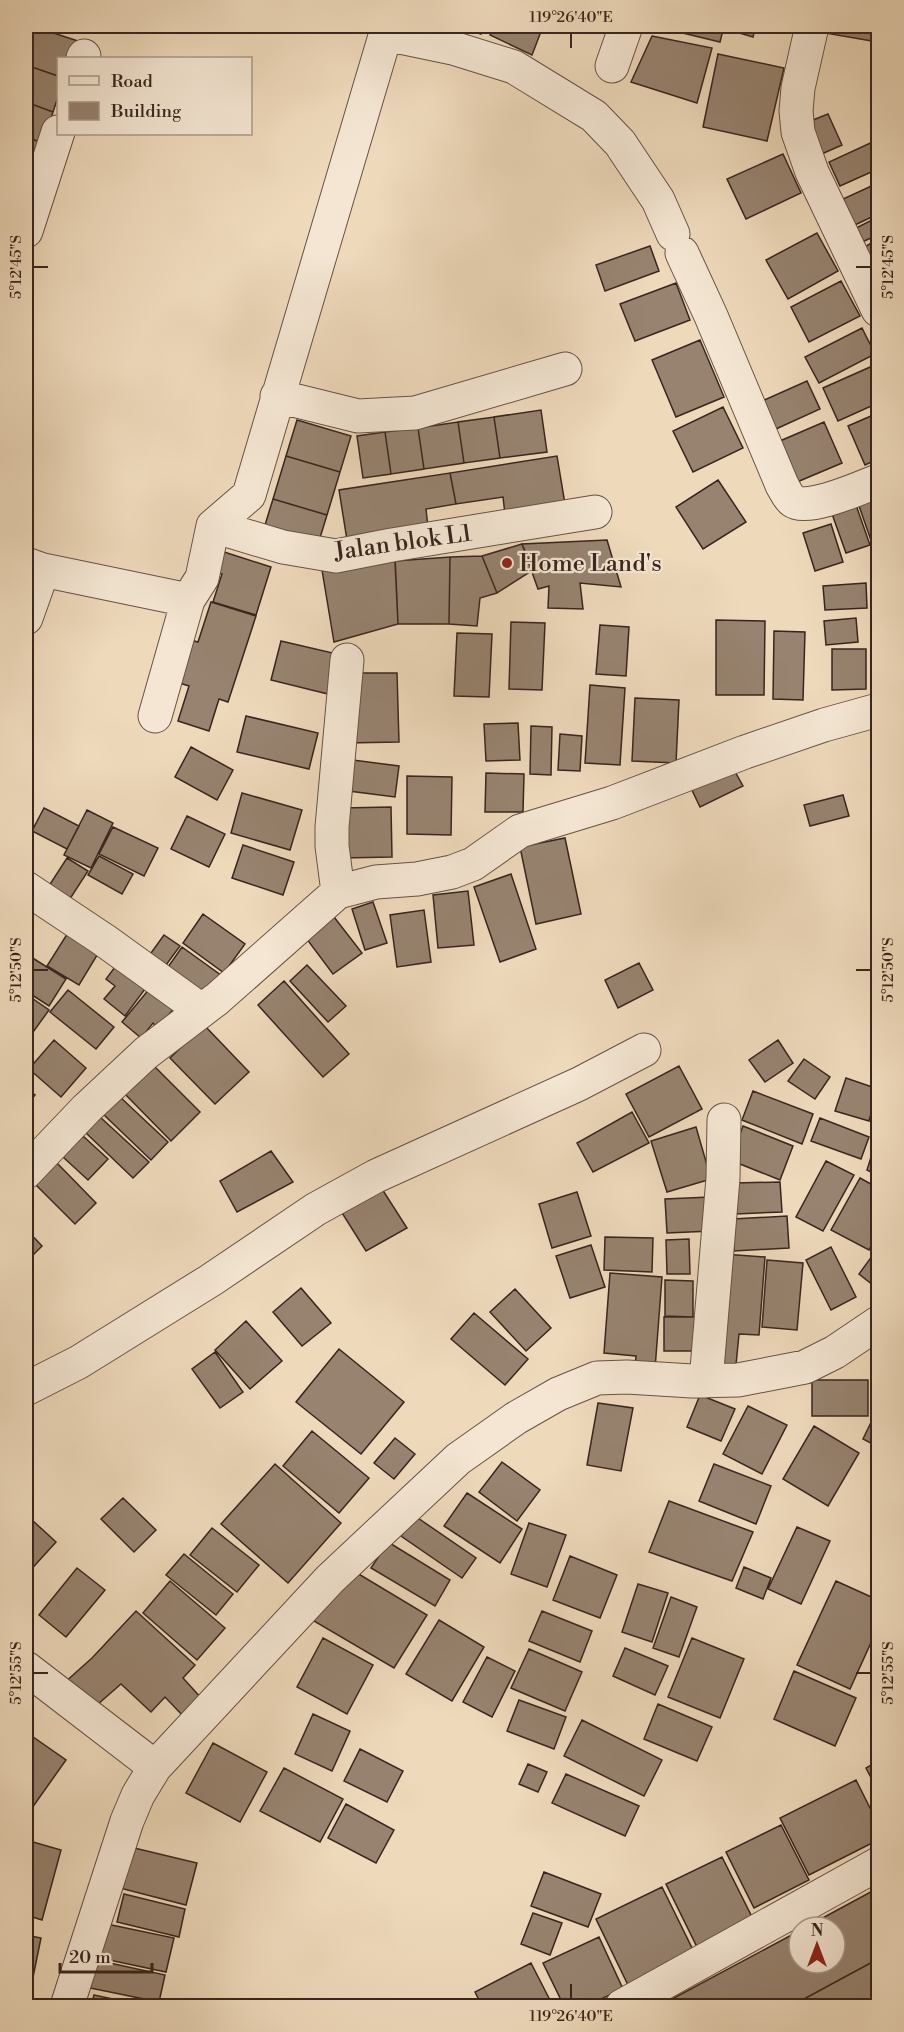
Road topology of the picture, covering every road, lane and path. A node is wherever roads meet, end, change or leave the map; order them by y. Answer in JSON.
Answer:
{"nodes":[{"id":1,"x":626,"y":26,"type":"edge"},
{"id":2,"x":812,"y":26,"type":"edge"},
{"id":3,"x":387,"y":30,"type":"edge"},
{"id":4,"x":612,"y":66,"type":"dead end"},
{"id":5,"x":57,"y":135,"type":"edge"},
{"id":6,"x":26,"y":231,"type":"edge"},
{"id":7,"x":879,"y":310,"type":"edge"},
{"id":8,"x":565,"y":369,"type":"dead end"},
{"id":9,"x":277,"y":396,"type":"junction"},
{"id":10,"x":879,"y":481,"type":"edge"},
{"id":11,"x":595,"y":512,"type":"dead end"},
{"id":12,"x":213,"y":526,"type":"junction"},
{"id":13,"x":34,"y":567,"type":"edge"},
{"id":14,"x":188,"y":600,"type":"junction"},
{"id":15,"x":26,"y":618,"type":"edge"},
{"id":16,"x":347,"y":660,"type":"dead end"},
{"id":17,"x":879,"y":710,"type":"edge"},
{"id":18,"x":155,"y":716,"type":"dead end"},
{"id":19,"x":26,"y":888,"type":"edge"},
{"id":20,"x":338,"y":892,"type":"junction"},
{"id":21,"x":201,"y":1010,"type":"junction"},
{"id":22,"x":644,"y":1050,"type":"dead end"},
{"id":23,"x":724,"y":1120,"type":"dead end"},
{"id":24,"x":26,"y":1172,"type":"edge"},
{"id":25,"x":879,"y":1323,"type":"edge"},
{"id":26,"x":706,"y":1381,"type":"junction"},
{"id":27,"x":26,"y":1389,"type":"edge"},
{"id":28,"x":26,"y":1668,"type":"edge"},
{"id":29,"x":155,"y":1767,"type":"junction"},
{"id":30,"x":879,"y":1864,"type":"edge"},
{"id":31,"x":67,"y":2007,"type":"edge"},
{"id":32,"x":622,"y":2007,"type":"edge"}],
"edges":[{"from":1,"to":4,"type":"street"},
{"from":2,"to":7,"type":"street"},
{"from":3,"to":9,"type":"street"},
{"from":3,"to":10,"type":"street"},
{"from":5,"to":6,"type":"street"},
{"from":8,"to":9,"type":"street"},
{"from":9,"to":12,"type":"street"},
{"from":11,"to":12,"type":"street","name":"Jalan blok L1"},
{"from":12,"to":14,"type":"street"},
{"from":13,"to":14,"type":"street"},
{"from":13,"to":15,"type":"street"},
{"from":14,"to":18,"type":"street"},
{"from":16,"to":20,"type":"street"},
{"from":17,"to":20,"type":"street"},
{"from":19,"to":21,"type":"street"},
{"from":20,"to":21,"type":"street"},
{"from":21,"to":24,"type":"street"},
{"from":22,"to":27,"type":"street"},
{"from":23,"to":26,"type":"street"},
{"from":25,"to":26,"type":"street"},
{"from":26,"to":29,"type":"street"},
{"from":28,"to":29,"type":"street"},
{"from":29,"to":31,"type":"street"},
{"from":30,"to":32,"type":"street"}]}
